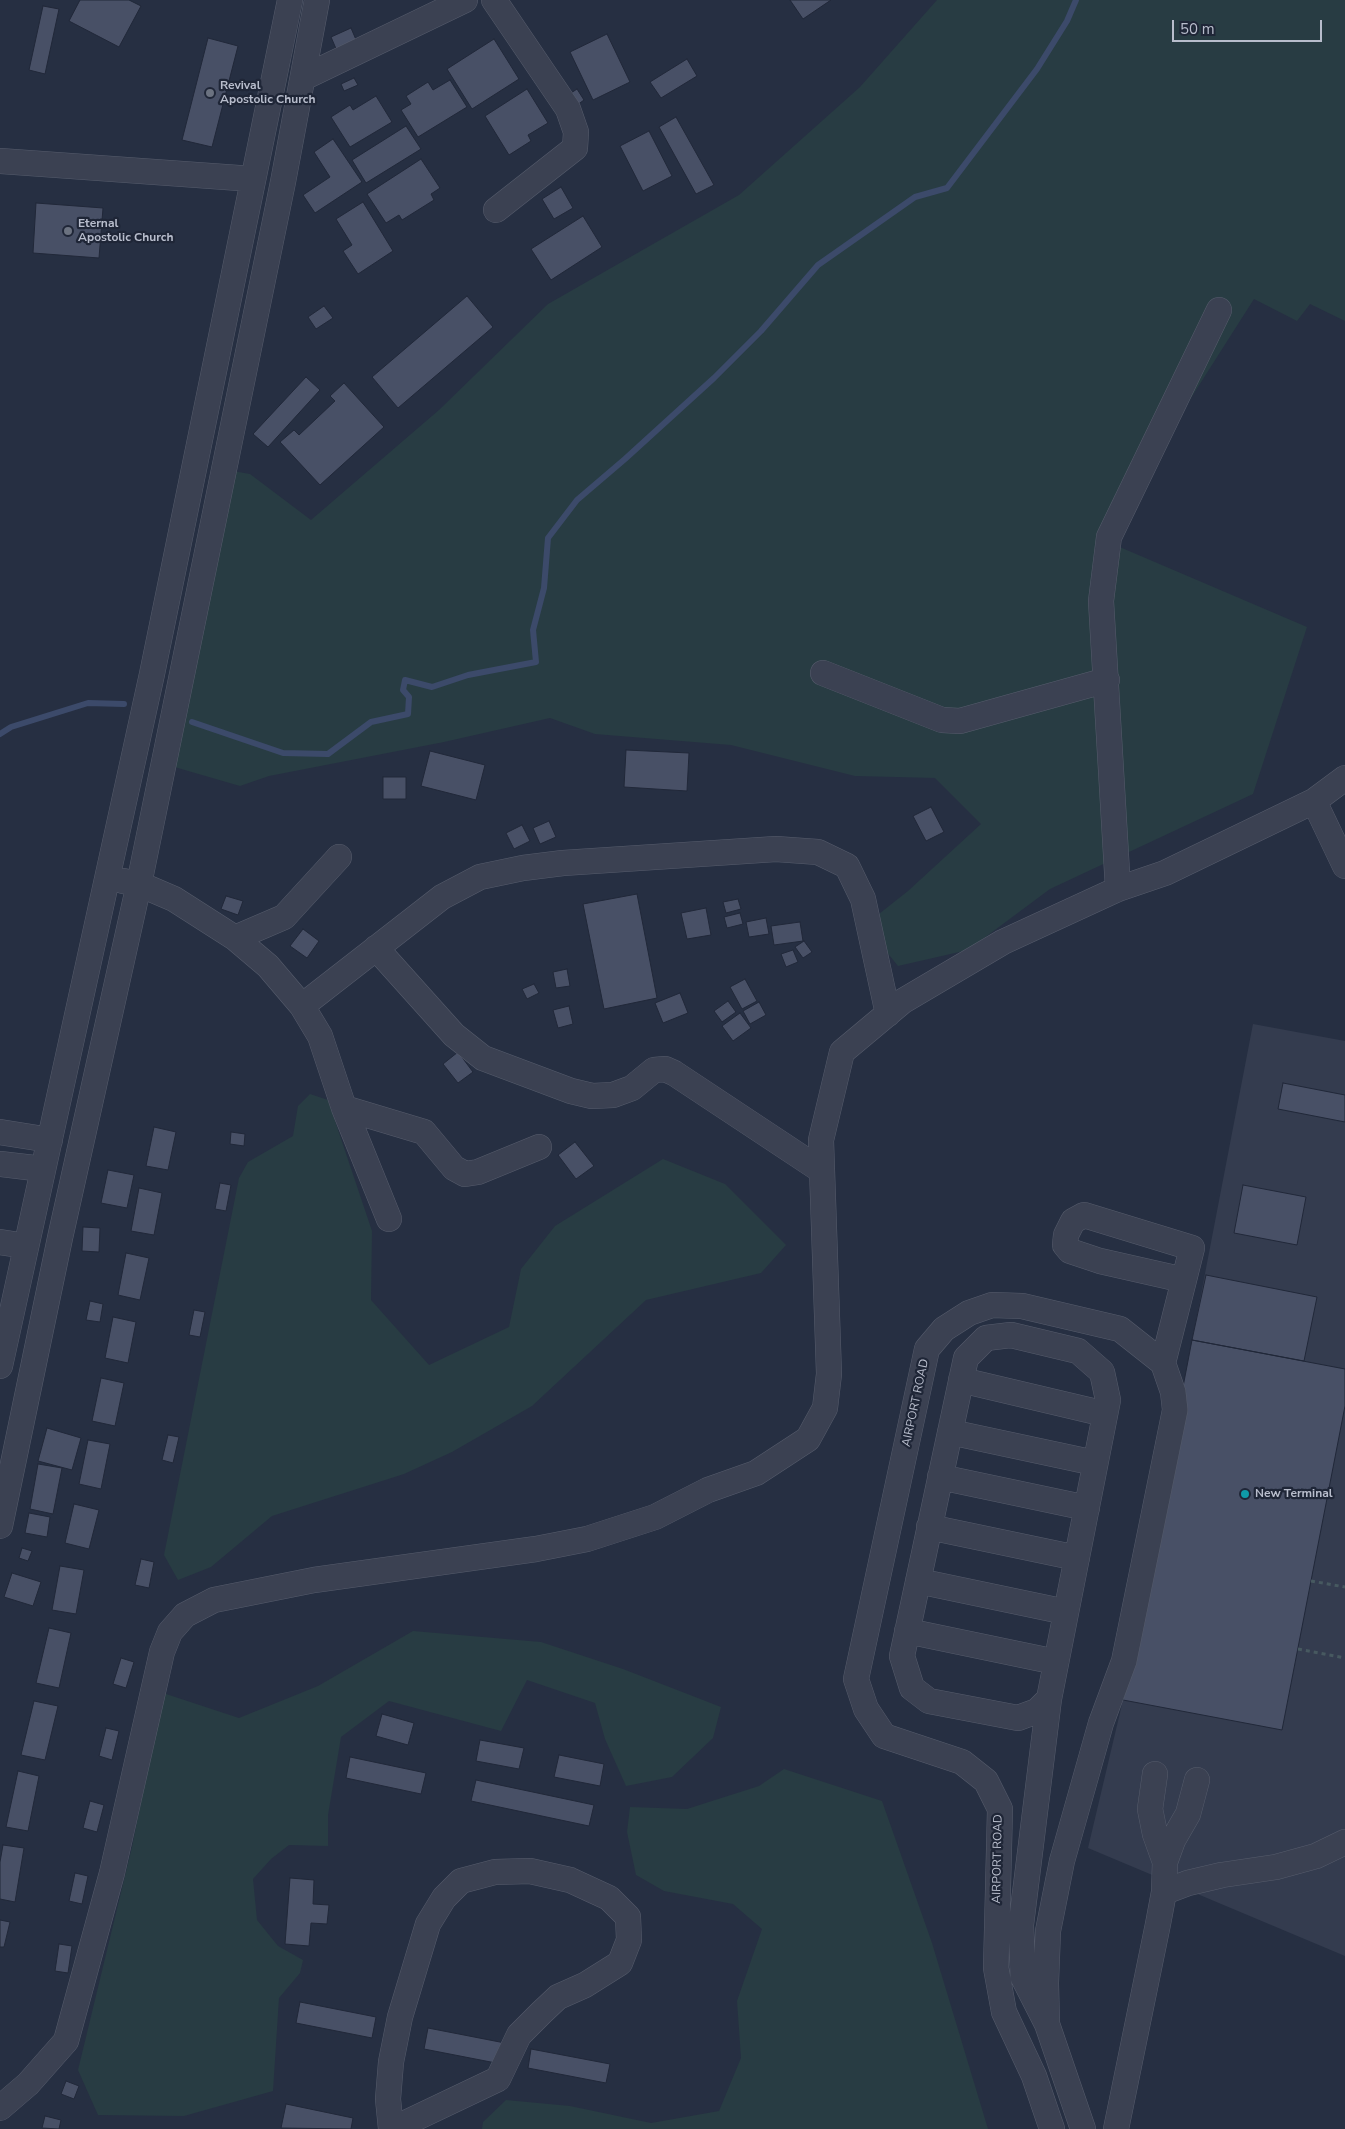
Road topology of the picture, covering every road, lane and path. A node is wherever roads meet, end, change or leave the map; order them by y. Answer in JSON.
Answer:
{"nodes":[{"id":1,"x":290,"y":0,"type":"edge"},
{"id":2,"x":318,"y":0,"type":"edge"},
{"id":3,"x":465,"y":0,"type":"edge"},
{"id":4,"x":494,"y":0,"type":"edge"},
{"id":5,"x":302,"y":78,"type":"junction"},
{"id":6,"x":0,"y":161,"type":"edge"},
{"id":7,"x":253,"y":179,"type":"junction"},
{"id":8,"x":496,"y":210,"type":"dead end"},
{"id":9,"x":1219,"y":310,"type":"dead end"},
{"id":10,"x":823,"y":673,"type":"dead end"},
{"id":11,"x":1107,"y":680,"type":"junction"},
{"id":12,"x":1345,"y":778,"type":"edge"},
{"id":13,"x":1314,"y":801,"type":"junction"},
{"id":14,"x":340,"y":857,"type":"dead end"},
{"id":15,"x":1345,"y":866,"type":"edge"},
{"id":16,"x":106,"y":877,"type":"junction"},
{"id":17,"x":139,"y":884,"type":"junction"},
{"id":18,"x":1118,"y":889,"type":"junction"},
{"id":19,"x":235,"y":938,"type":"junction"},
{"id":20,"x":376,"y":948,"type":"junction"},
{"id":21,"x":302,"y":1006,"type":"junction"},
{"id":22,"x":888,"y":1014,"type":"junction"},
{"id":23,"x":344,"y":1108,"type":"junction"},
{"id":24,"x":0,"y":1132,"type":"edge"},
{"id":25,"x":50,"y":1140,"type":"junction"},
{"id":26,"x":539,"y":1148,"type":"dead end"},
{"id":27,"x":0,"y":1164,"type":"edge"},
{"id":28,"x":43,"y":1169,"type":"junction"},
{"id":29,"x":822,"y":1171,"type":"junction"},
{"id":30,"x":389,"y":1219,"type":"dead end"},
{"id":31,"x":0,"y":1242,"type":"edge"},
{"id":32,"x":26,"y":1246,"type":"junction"},
{"id":33,"x":1184,"y":1280,"type":"dead end"},
{"id":34,"x":1164,"y":1363,"type":"junction"},
{"id":35,"x":0,"y":1366,"type":"edge"},
{"id":36,"x":961,"y":1380,"type":"junction"},
{"id":37,"x":1105,"y":1414,"type":"junction"},
{"id":38,"x":950,"y":1432,"type":"junction"},
{"id":39,"x":907,"y":1443,"type":"junction"},
{"id":40,"x":1095,"y":1463,"type":"junction"},
{"id":41,"x":935,"y":1503,"type":"junction"},
{"id":42,"x":1087,"y":1508,"type":"junction"},
{"id":43,"x":0,"y":1526,"type":"edge"},
{"id":44,"x":1077,"y":1558,"type":"junction"},
{"id":45,"x":879,"y":1573,"type":"junction"},
{"id":46,"x":918,"y":1581,"type":"junction"},
{"id":47,"x":1311,"y":1581,"type":"dead end"},
{"id":48,"x":1345,"y":1587,"type":"edge"},
{"id":49,"x":1066,"y":1612,"type":"junction"},
{"id":50,"x":907,"y":1631,"type":"junction"},
{"id":51,"x":1298,"y":1649,"type":"dead end"},
{"id":52,"x":1345,"y":1658,"type":"edge"},
{"id":53,"x":1056,"y":1662,"type":"junction"},
{"id":54,"x":1049,"y":1698,"type":"junction"},
{"id":55,"x":1156,"y":1774,"type":"dead end"},
{"id":56,"x":1197,"y":1780,"type":"dead end"},
{"id":57,"x":1345,"y":1842,"type":"edge"},
{"id":58,"x":1165,"y":1862,"type":"junction"},
{"id":59,"x":1164,"y":1892,"type":"junction"},
{"id":60,"x":1047,"y":2024,"type":"junction"},
{"id":61,"x":0,"y":2108,"type":"edge"},
{"id":62,"x":392,"y":2129,"type":"edge"},
{"id":63,"x":1052,"y":2129,"type":"edge"},
{"id":64,"x":1083,"y":2129,"type":"edge"},
{"id":65,"x":1116,"y":2129,"type":"edge"}],
"edges":[{"from":1,"to":7,"type":"street"},
{"from":2,"to":5,"type":"street"},
{"from":3,"to":5,"type":"street"},
{"from":4,"to":8,"type":"street"},
{"from":5,"to":17,"type":"street"},
{"from":6,"to":7,"type":"street"},
{"from":7,"to":16,"type":"street"},
{"from":9,"to":11,"type":"street"},
{"from":10,"to":11,"type":"street"},
{"from":11,"to":18,"type":"street"},
{"from":12,"to":13,"type":"street"},
{"from":13,"to":15,"type":"street"},
{"from":13,"to":18,"type":"street"},
{"from":14,"to":19,"type":"street"},
{"from":16,"to":17,"type":"street"},
{"from":16,"to":25,"type":"street"},
{"from":17,"to":19,"type":"street"},
{"from":17,"to":43,"type":"street"},
{"from":18,"to":22,"type":"street"},
{"from":19,"to":21,"type":"street"},
{"from":20,"to":21,"type":"street"},
{"from":20,"to":22,"type":"street"},
{"from":20,"to":29,"type":"street"},
{"from":21,"to":23,"type":"street"},
{"from":22,"to":29,"type":"street"},
{"from":23,"to":26,"type":"street"},
{"from":23,"to":30,"type":"street"},
{"from":24,"to":25,"type":"street"},
{"from":25,"to":28,"type":"street"},
{"from":27,"to":28,"type":"street"},
{"from":28,"to":32,"type":"street"},
{"from":29,"to":61,"type":"street"},
{"from":31,"to":32,"type":"street"},
{"from":32,"to":35,"type":"street"},
{"from":33,"to":34,"type":"street"},
{"from":34,"to":39,"type":"street","name":"AIRPORT ROAD"},
{"from":34,"to":60,"type":"street"},
{"from":36,"to":37,"type":"street"},
{"from":36,"to":37,"type":"street"},
{"from":36,"to":38,"type":"street"},
{"from":37,"to":40,"type":"street"},
{"from":38,"to":40,"type":"street"},
{"from":38,"to":41,"type":"street"},
{"from":39,"to":41,"type":"street"},
{"from":39,"to":45,"type":"street","name":"AIRPORT ROAD"},
{"from":40,"to":42,"type":"street"},
{"from":41,"to":42,"type":"street"},
{"from":41,"to":44,"type":"street"},
{"from":41,"to":45,"type":"street"},
{"from":41,"to":46,"type":"street"},
{"from":42,"to":44,"type":"street"},
{"from":44,"to":49,"type":"street"},
{"from":45,"to":63,"type":"street","name":"AIRPORT ROAD"},
{"from":46,"to":49,"type":"street"},
{"from":46,"to":50,"type":"street"},
{"from":47,"to":48,"type":"path"},
{"from":49,"to":53,"type":"street"},
{"from":50,"to":53,"type":"street"},
{"from":50,"to":54,"type":"street"},
{"from":51,"to":52,"type":"path"},
{"from":53,"to":54,"type":"street"},
{"from":54,"to":60,"type":"street"},
{"from":55,"to":58,"type":"street"},
{"from":56,"to":58,"type":"street"},
{"from":57,"to":59,"type":"street"},
{"from":58,"to":59,"type":"street"},
{"from":59,"to":65,"type":"street"},
{"from":60,"to":64,"type":"street"},
{"from":62,"to":62,"type":"street"}]}
